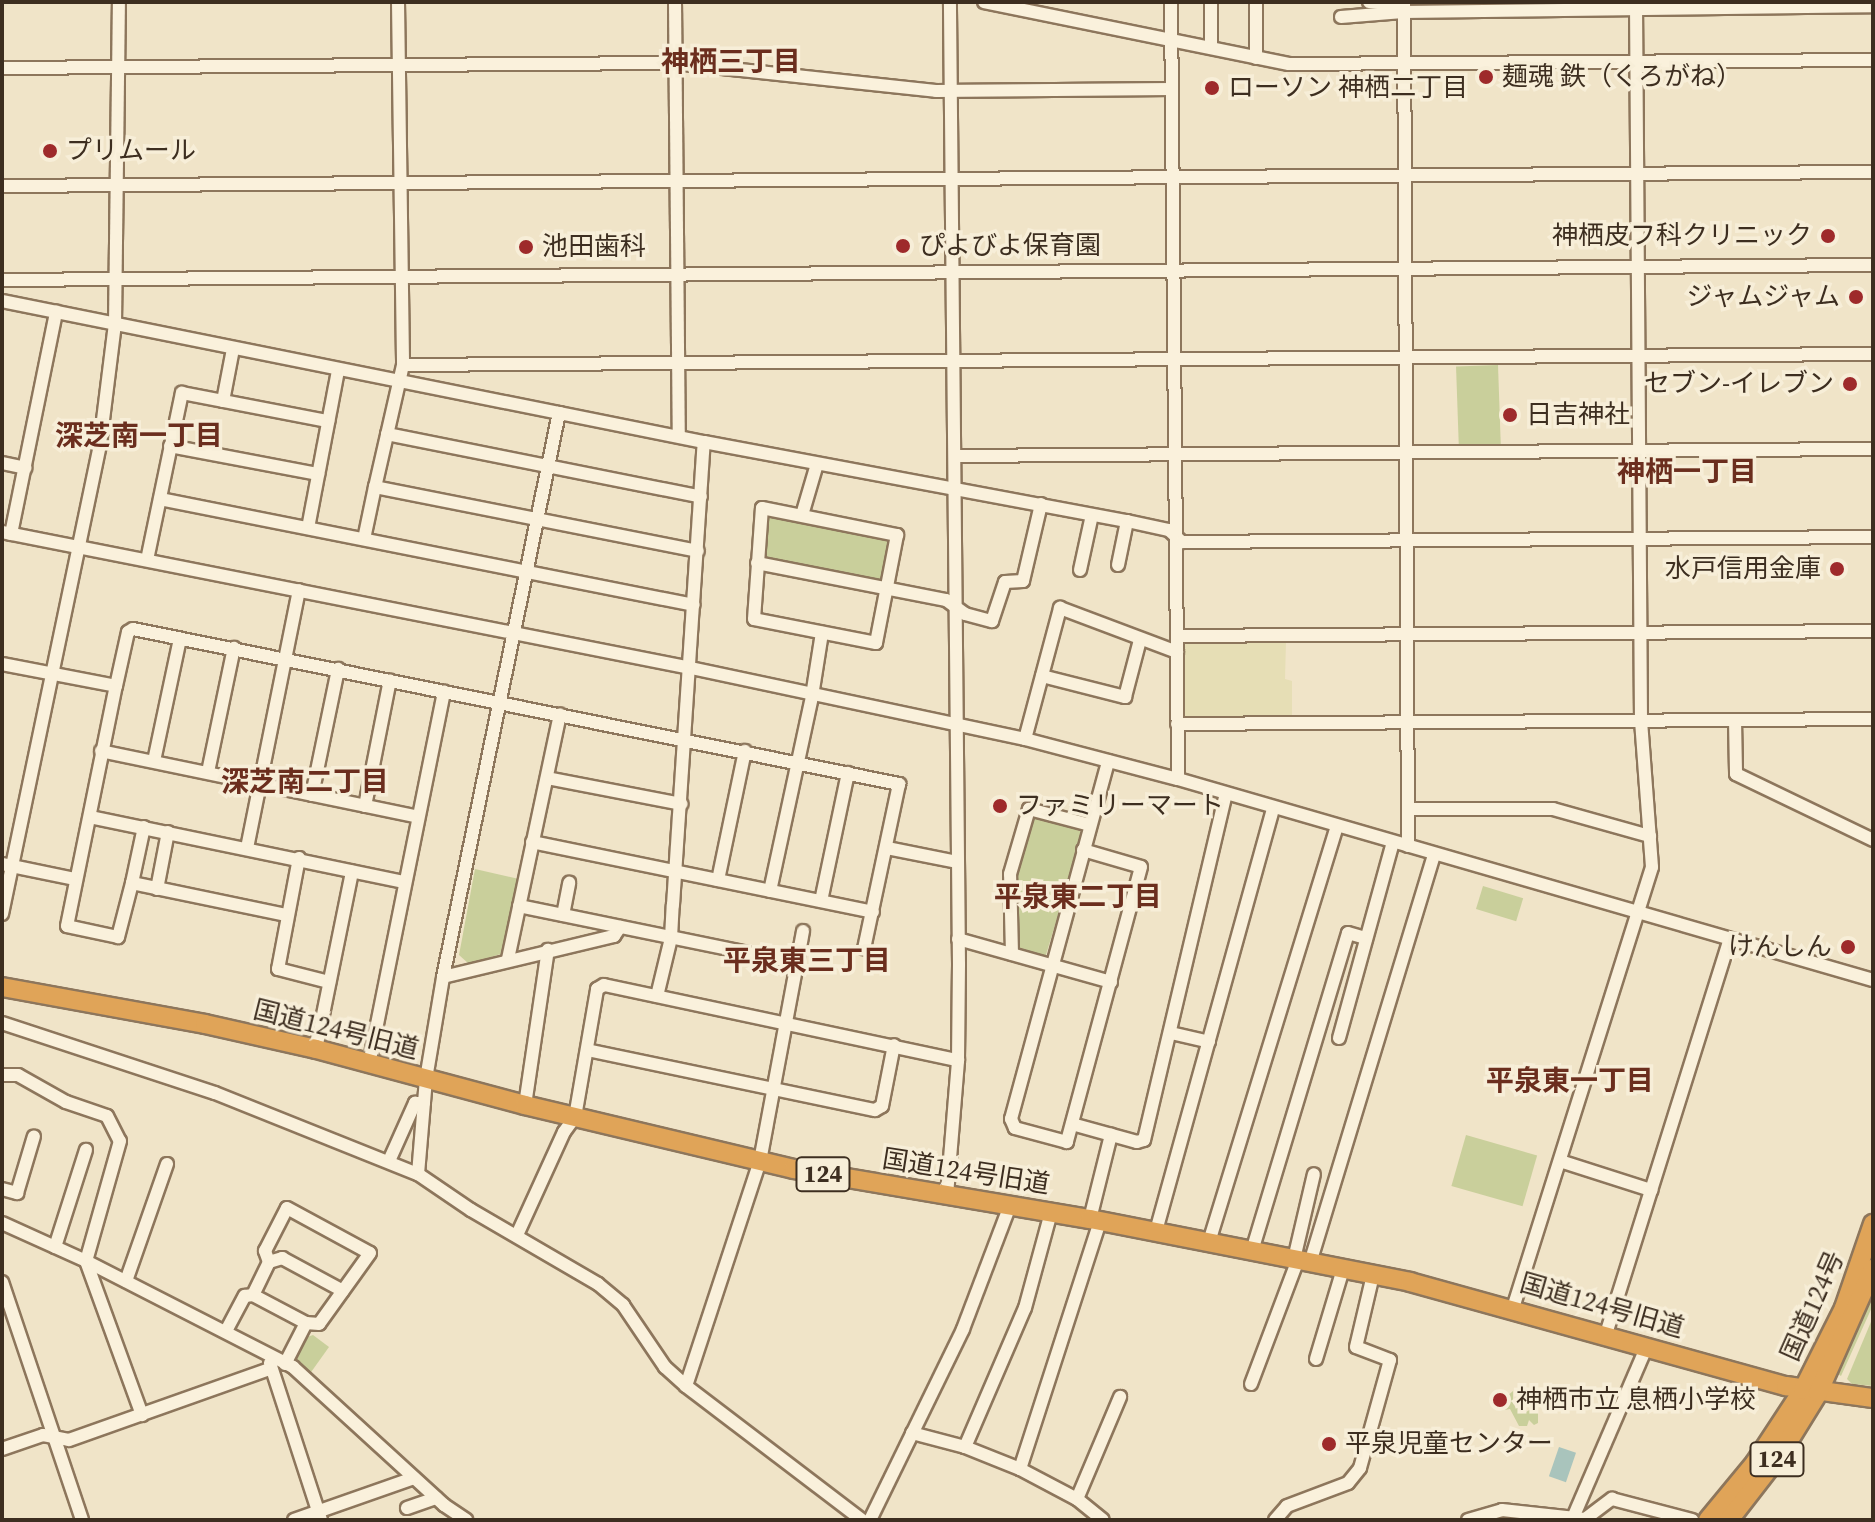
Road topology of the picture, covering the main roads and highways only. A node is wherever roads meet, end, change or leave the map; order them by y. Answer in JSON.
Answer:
{"nodes":[{"id":1,"x":2,"y":987,"type":"edge"},
{"id":2,"x":1873,"y":1224,"type":"edge"},
{"id":3,"x":1873,"y":1269,"type":"edge"},
{"id":4,"x":1811,"y":1392,"type":"junction"},
{"id":5,"x":1873,"y":1398,"type":"edge"},
{"id":6,"x":1708,"y":1520,"type":"edge"},
{"id":7,"x":1729,"y":1520,"type":"edge"}],
"edges":[{"from":1,"to":4,"type":"highway","name":"国道124号旧道","number":"124"},
{"from":2,"to":4,"type":"highway","name":"国道124号","number":"124"},
{"from":3,"to":4,"type":"highway","name":"国道124号","number":"124"},
{"from":4,"to":5,"type":"highway","name":"国道124号旧道","number":"124"},
{"from":4,"to":6,"type":"highway","name":"国道124号","number":"124"},
{"from":4,"to":7,"type":"highway","name":"国道124号","number":"124"}]}
